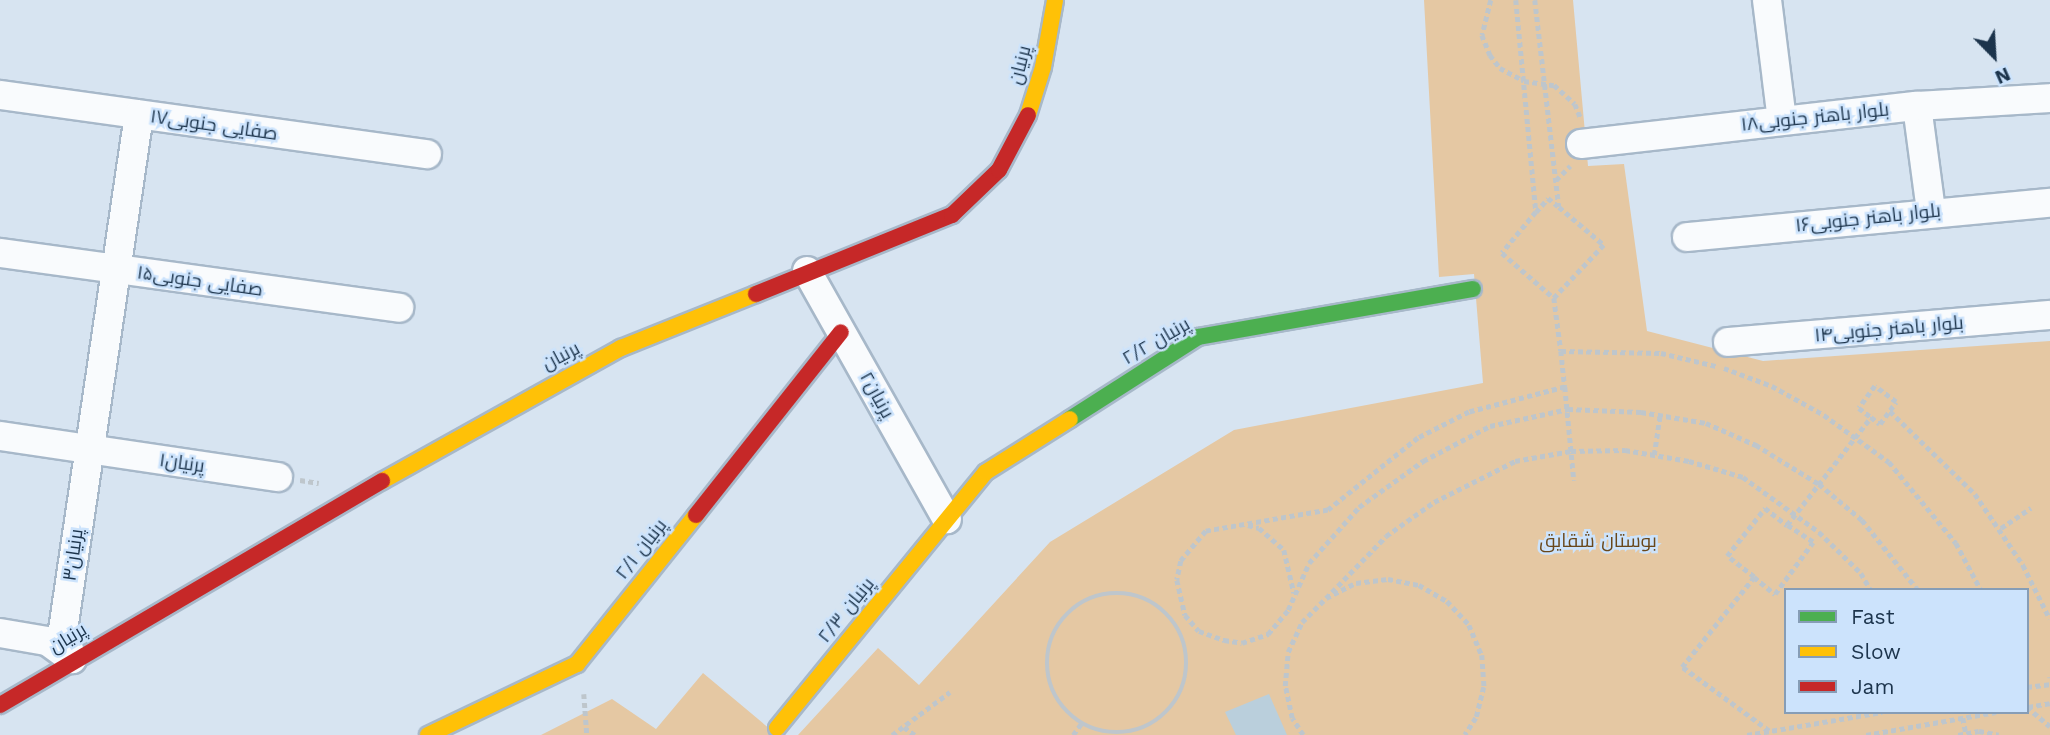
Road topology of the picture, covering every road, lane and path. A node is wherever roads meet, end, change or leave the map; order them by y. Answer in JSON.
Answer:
{"nodes":[{"id":1,"x":1055,"y":0,"type":"edge"},
{"id":2,"x":1491,"y":0,"type":"edge"},
{"id":3,"x":1516,"y":0,"type":"edge"},
{"id":4,"x":1535,"y":0,"type":"edge"},
{"id":5,"x":1767,"y":0,"type":"edge"},
{"id":6,"x":1524,"y":81,"type":"junction"},
{"id":7,"x":1544,"y":84,"type":"junction"},
{"id":8,"x":0,"y":95,"type":"edge"},
{"id":9,"x":2050,"y":97,"type":"edge"},
{"id":10,"x":1917,"y":106,"type":"junction"},
{"id":11,"x":139,"y":115,"type":"junction"},
{"id":12,"x":1782,"y":120,"type":"junction"},
{"id":13,"x":1581,"y":144,"type":"junction"},
{"id":14,"x":427,"y":154,"type":"dead end"},
{"id":15,"x":1555,"y":181,"type":"junction"},
{"id":16,"x":2050,"y":203,"type":"edge"},
{"id":17,"x":1559,"y":207,"type":"junction"},
{"id":18,"x":1931,"y":211,"type":"junction"},
{"id":19,"x":1536,"y":212,"type":"junction"},
{"id":20,"x":1687,"y":237,"type":"dead end"},
{"id":21,"x":0,"y":253,"type":"edge"},
{"id":22,"x":113,"y":270,"type":"junction"},
{"id":23,"x":807,"y":271,"type":"junction"},
{"id":24,"x":1473,"y":289,"type":"dead end"},
{"id":25,"x":1554,"y":298,"type":"junction"},
{"id":26,"x":400,"y":308,"type":"dead end"},
{"id":27,"x":2050,"y":315,"type":"edge"},
{"id":28,"x":841,"y":332,"type":"junction"},
{"id":29,"x":1728,"y":342,"type":"dead end"},
{"id":30,"x":1561,"y":351,"type":"junction"},
{"id":31,"x":1565,"y":387,"type":"junction"},
{"id":32,"x":1568,"y":409,"type":"junction"},
{"id":33,"x":1890,"y":411,"type":"junction"},
{"id":34,"x":1660,"y":415,"type":"junction"},
{"id":35,"x":1871,"y":417,"type":"junction"},
{"id":36,"x":0,"y":436,"type":"edge"},
{"id":37,"x":1856,"y":436,"type":"junction"},
{"id":38,"x":87,"y":450,"type":"junction"},
{"id":39,"x":1571,"y":452,"type":"junction"},
{"id":40,"x":1654,"y":455,"type":"junction"},
{"id":41,"x":278,"y":477,"type":"dead end"},
{"id":42,"x":1574,"y":481,"type":"dead end"},
{"id":43,"x":1819,"y":484,"type":"junction"},
{"id":44,"x":2031,"y":508,"type":"dead end"},
{"id":45,"x":1795,"y":514,"type":"junction"},
{"id":46,"x":947,"y":519,"type":"junction"},
{"id":47,"x":1244,"y":524,"type":"junction"},
{"id":48,"x":1787,"y":525,"type":"junction"},
{"id":49,"x":2001,"y":528,"type":"junction"},
{"id":50,"x":1754,"y":577,"type":"junction"},
{"id":51,"x":1870,"y":588,"type":"edge"},
{"id":52,"x":1916,"y":588,"type":"edge"},
{"id":53,"x":1980,"y":588,"type":"edge"},
{"id":54,"x":1294,"y":594,"type":"junction"},
{"id":55,"x":1326,"y":598,"type":"junction"},
{"id":56,"x":1185,"y":615,"type":"junction"},
{"id":57,"x":2050,"y":619,"type":"edge"},
{"id":58,"x":1174,"y":622,"type":"junction"},
{"id":59,"x":0,"y":634,"type":"edge"},
{"id":60,"x":72,"y":659,"type":"junction"},
{"id":61,"x":2050,"y":684,"type":"edge"},
{"id":62,"x":2029,"y":687,"type":"edge"},
{"id":63,"x":950,"y":692,"type":"dead end"},
{"id":64,"x":2050,"y":703,"type":"edge"},
{"id":65,"x":0,"y":705,"type":"edge"},
{"id":66,"x":2029,"y":707,"type":"edge"},
{"id":67,"x":2029,"y":709,"type":"edge"},
{"id":68,"x":1870,"y":714,"type":"edge"},
{"id":69,"x":1985,"y":714,"type":"edge"},
{"id":70,"x":1962,"y":718,"type":"junction"},
{"id":71,"x":1081,"y":724,"type":"junction"},
{"id":72,"x":2050,"y":726,"type":"edge"},
{"id":73,"x":904,"y":727,"type":"junction"},
{"id":74,"x":777,"y":728,"type":"dead end"},
{"id":75,"x":1769,"y":731,"type":"junction"},
{"id":76,"x":1093,"y":732,"type":"edge"},
{"id":77,"x":1966,"y":734,"type":"edge"},
{"id":78,"x":428,"y":735,"type":"edge"},
{"id":79,"x":892,"y":735,"type":"edge"},
{"id":80,"x":915,"y":735,"type":"edge"},
{"id":81,"x":1073,"y":735,"type":"edge"},
{"id":82,"x":1303,"y":735,"type":"edge"},
{"id":83,"x":1465,"y":735,"type":"edge"},
{"id":84,"x":1747,"y":735,"type":"edge"},
{"id":85,"x":1866,"y":735,"type":"edge"},
{"id":86,"x":1958,"y":735,"type":"edge"},
{"id":87,"x":1999,"y":735,"type":"edge"}],
"edges":[{"from":1,"to":23,"type":"street","name":"پرنیان"},
{"from":2,"to":6,"type":"path"},
{"from":3,"to":6,"type":"path"},
{"from":4,"to":7,"type":"path"},
{"from":5,"to":12,"type":"street"},
{"from":6,"to":7,"type":"path"},
{"from":6,"to":19,"type":"path"},
{"from":7,"to":13,"type":"path"},
{"from":7,"to":15,"type":"path"},
{"from":8,"to":11,"type":"street","name":"صفایی جنوبی۱۷"},
{"from":9,"to":10,"type":"street","name":"۱۸بلوار باهنر جنوبی"},
{"from":10,"to":12,"type":"street","name":"۱۸بلوار باهنر جنوبی"},
{"from":10,"to":18,"type":"street"},
{"from":11,"to":14,"type":"street","name":"صفایی جنوبی۱۷"},
{"from":11,"to":22,"type":"street","name":"پرنیان۳"},
{"from":12,"to":13,"type":"street","name":"۱۸بلوار باهنر جنوبی"},
{"from":13,"to":15,"type":"path"},
{"from":15,"to":17,"type":"path"},
{"from":16,"to":18,"type":"street","name":"بلوار باهنر جنوبی۱۶"},
{"from":17,"to":19,"type":"path"},
{"from":17,"to":25,"type":"path"},
{"from":18,"to":20,"type":"street","name":"بلوار باهنر جنوبی۱۶"},
{"from":19,"to":25,"type":"path"},
{"from":21,"to":22,"type":"street","name":"صفایی جنوبی۱۵"},
{"from":22,"to":26,"type":"street","name":"صفایی جنوبی۱۵"},
{"from":22,"to":38,"type":"street","name":"پرنیان۳"},
{"from":23,"to":28,"type":"street","name":"پرنیان۲"},
{"from":23,"to":60,"type":"street","name":"پرنیان"},
{"from":24,"to":46,"type":"street","name":"پرنیان ۲/۲"},
{"from":25,"to":30,"type":"path"},
{"from":27,"to":29,"type":"street","name":"بلوار باهنر جنوبی۱۴"},
{"from":28,"to":46,"type":"street","name":"پرنیان۲"},
{"from":28,"to":78,"type":"street","name":"پرنیان ۲/۱"},
{"from":30,"to":31,"type":"path"},
{"from":30,"to":37,"type":"path"},
{"from":31,"to":32,"type":"path"},
{"from":31,"to":47,"type":"path"},
{"from":32,"to":34,"type":"path"},
{"from":32,"to":39,"type":"path"},
{"from":32,"to":54,"type":"path"},
{"from":33,"to":35,"type":"path"},
{"from":33,"to":35,"type":"path"},
{"from":33,"to":49,"type":"path"},
{"from":34,"to":40,"type":"path"},
{"from":34,"to":43,"type":"path"},
{"from":35,"to":37,"type":"path"},
{"from":36,"to":38,"type":"street","name":"پرنیان۱"},
{"from":37,"to":43,"type":"path"},
{"from":37,"to":53,"type":"path"},
{"from":38,"to":41,"type":"street","name":"پرنیان۱"},
{"from":38,"to":60,"type":"street","name":"پرنیان۳"},
{"from":39,"to":40,"type":"path"},
{"from":39,"to":42,"type":"path"},
{"from":39,"to":55,"type":"path"},
{"from":40,"to":45,"type":"path"},
{"from":43,"to":45,"type":"path"},
{"from":43,"to":52,"type":"path"},
{"from":44,"to":49,"type":"path"},
{"from":45,"to":48,"type":"path"},
{"from":45,"to":51,"type":"path"},
{"from":46,"to":74,"type":"street","name":"پرنیان ۲/۳"},
{"from":47,"to":54,"type":"path"},
{"from":47,"to":56,"type":"path"},
{"from":48,"to":50,"type":"path"},
{"from":48,"to":50,"type":"path"},
{"from":49,"to":57,"type":"path"},
{"from":50,"to":75,"type":"path"},
{"from":54,"to":56,"type":"path"},
{"from":55,"to":82,"type":"path"},
{"from":55,"to":83,"type":"path"},
{"from":56,"to":58,"type":"path"},
{"from":58,"to":71,"type":"path"},
{"from":58,"to":76,"type":"path"},
{"from":59,"to":60,"type":"street"},
{"from":60,"to":65,"type":"street","name":"پرنیان"},
{"from":61,"to":62,"type":"path"},
{"from":63,"to":73,"type":"path"},
{"from":64,"to":66,"type":"path"},
{"from":67,"to":72,"type":"path"},
{"from":68,"to":75,"type":"path"},
{"from":69,"to":70,"type":"path"},
{"from":70,"to":77,"type":"path"},
{"from":70,"to":85,"type":"path"},
{"from":71,"to":76,"type":"path"},
{"from":71,"to":81,"type":"path"},
{"from":73,"to":79,"type":"path"},
{"from":73,"to":80,"type":"path"},
{"from":75,"to":84,"type":"path"},
{"from":77,"to":86,"type":"path"},
{"from":77,"to":87,"type":"path"}]}
